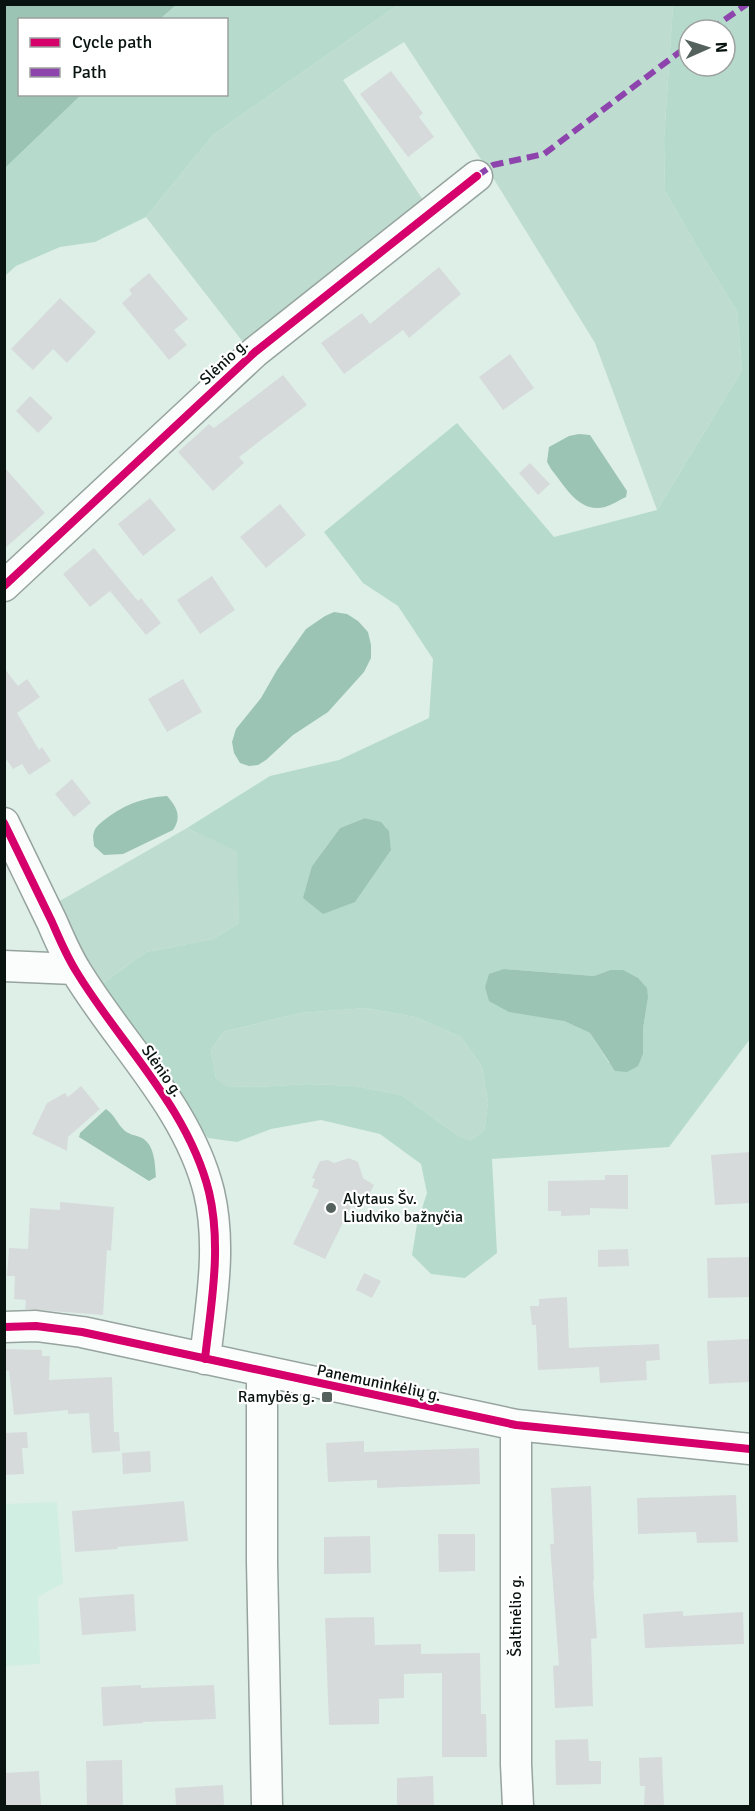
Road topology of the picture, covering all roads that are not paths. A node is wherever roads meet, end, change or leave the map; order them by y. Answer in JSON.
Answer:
{"nodes":[{"id":1,"x":477,"y":176,"type":"dead end"},
{"id":2,"x":4,"y":586,"type":"edge"},
{"id":3,"x":4,"y":823,"type":"edge"},
{"id":4,"x":4,"y":966,"type":"edge"},
{"id":5,"x":74,"y":969,"type":"junction"},
{"id":6,"x":4,"y":1327,"type":"edge"},
{"id":7,"x":205,"y":1359,"type":"junction"},
{"id":8,"x":262,"y":1372,"type":"junction"},
{"id":9,"x":516,"y":1425,"type":"junction"},
{"id":10,"x":750,"y":1449,"type":"edge"},
{"id":11,"x":267,"y":1806,"type":"edge"},
{"id":12,"x":518,"y":1806,"type":"edge"}],
"edges":[{"from":1,"to":2,"type":"street","name":"Slėnio g."},
{"from":3,"to":5,"type":"street","name":"Slėnio g."},
{"from":4,"to":5,"type":"street"},
{"from":5,"to":7,"type":"street","name":"Slėnio g."},
{"from":6,"to":7,"type":"street","name":"Panemuninkėlių g."},
{"from":7,"to":8,"type":"street","name":"Panemuninkėlių g."},
{"from":8,"to":9,"type":"street","name":"Panemuninkėlių g."},
{"from":8,"to":11,"type":"street"},
{"from":9,"to":10,"type":"street","name":"Panemuninkėlių g."},
{"from":9,"to":12,"type":"street","name":"Šaltinėlio g."}]}
